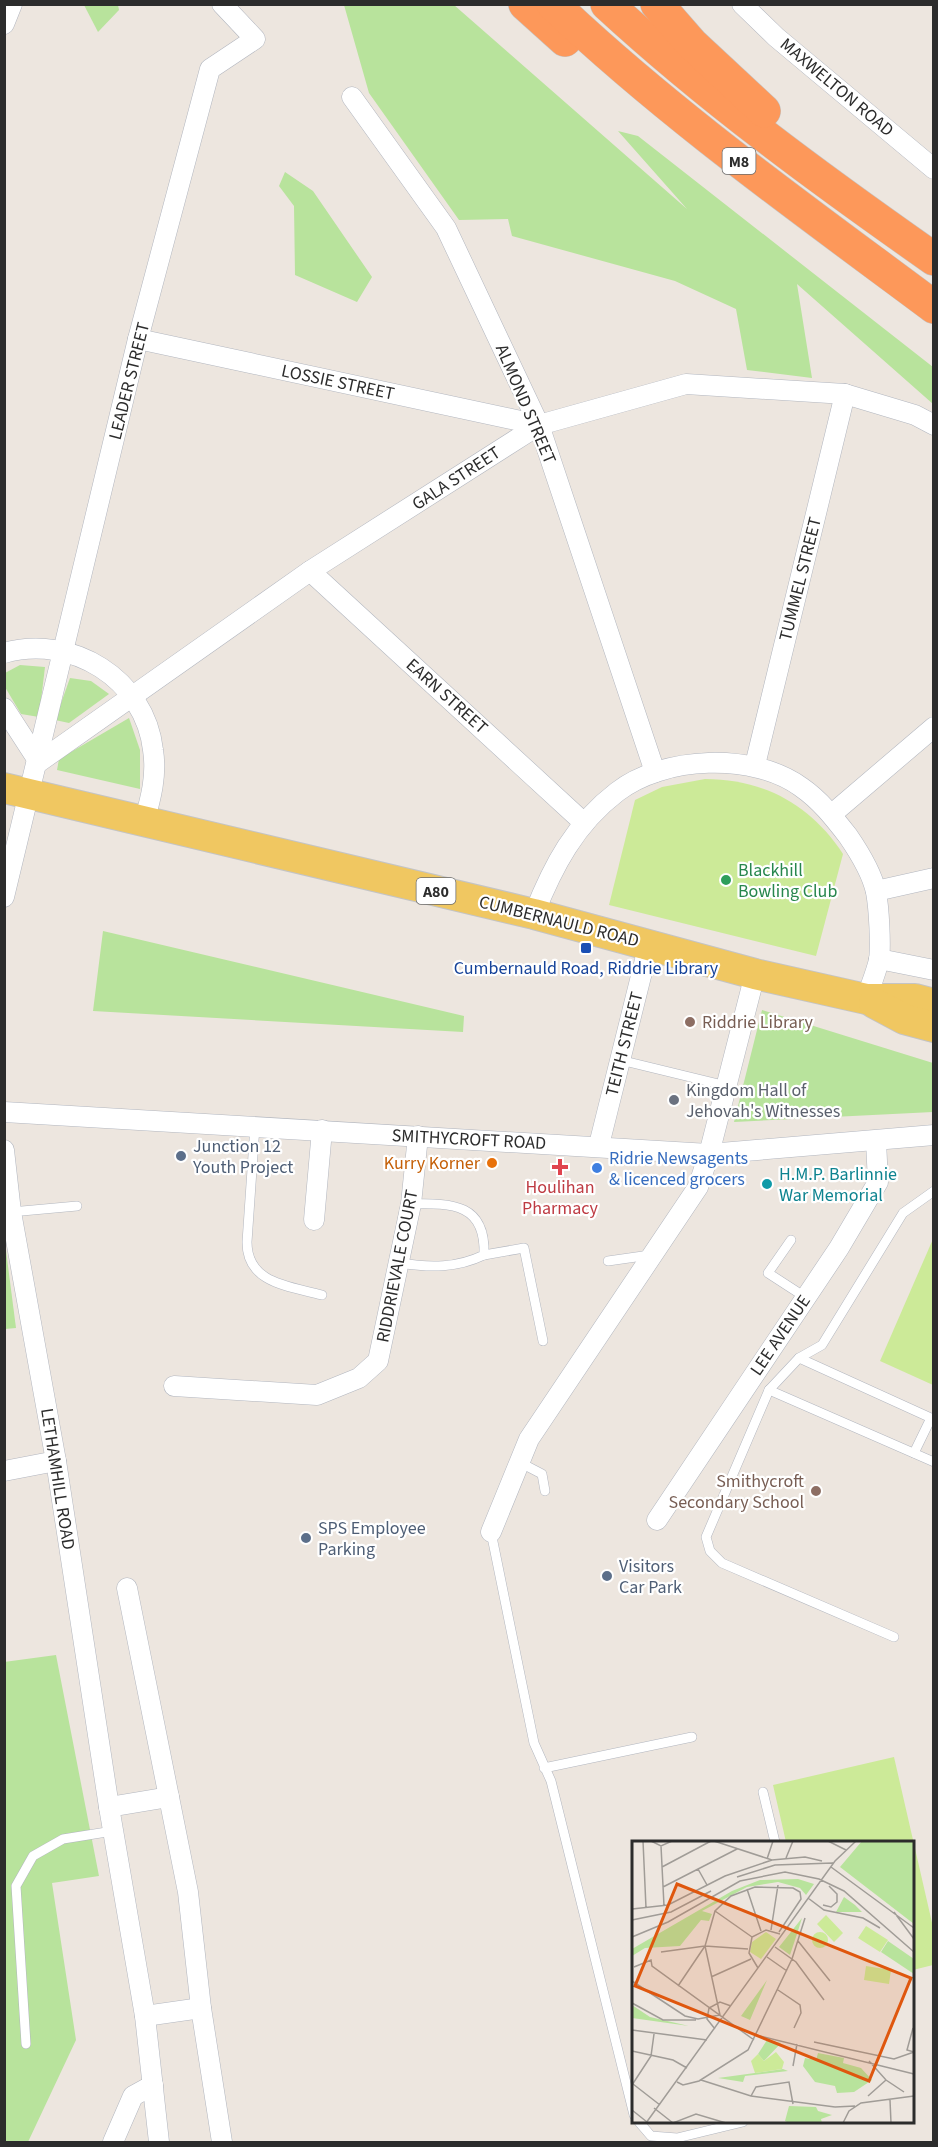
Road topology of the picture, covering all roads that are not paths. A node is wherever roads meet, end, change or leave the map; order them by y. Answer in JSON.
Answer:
{"nodes":[{"id":1,"x":12,"y":4,"type":"edge"},
{"id":2,"x":222,"y":4,"type":"edge"},
{"id":3,"x":525,"y":4,"type":"edge"},
{"id":4,"x":553,"y":4,"type":"edge"},
{"id":5,"x":607,"y":4,"type":"edge"},
{"id":6,"x":657,"y":4,"type":"edge"},
{"id":7,"x":742,"y":4,"type":"edge"},
{"id":8,"x":4,"y":24,"type":"edge"},
{"id":9,"x":352,"y":97,"type":"dead end"},
{"id":10,"x":748,"y":169,"type":"junction"},
{"id":11,"x":933,"y":169,"type":"edge"},
{"id":12,"x":933,"y":251,"type":"edge"},
{"id":13,"x":933,"y":259,"type":"edge"},
{"id":14,"x":933,"y":307,"type":"edge"},
{"id":15,"x":138,"y":339,"type":"junction"},
{"id":16,"x":845,"y":394,"type":"junction"},
{"id":17,"x":539,"y":425,"type":"junction"},
{"id":18,"x":933,"y":425,"type":"edge"},
{"id":19,"x":310,"y":571,"type":"junction"},
{"id":20,"x":65,"y":651,"type":"junction"},
{"id":21,"x":4,"y":653,"type":"edge"},
{"id":22,"x":133,"y":697,"type":"junction"},
{"id":23,"x":4,"y":708,"type":"edge"},
{"id":24,"x":933,"y":727,"type":"edge"},
{"id":25,"x":39,"y":762,"type":"junction"},
{"id":26,"x":755,"y":765,"type":"junction"},
{"id":27,"x":655,"y":772,"type":"junction"},
{"id":28,"x":17,"y":791,"type":"edge"},
{"id":29,"x":832,"y":814,"type":"junction"},
{"id":30,"x":144,"y":822,"type":"junction"},
{"id":31,"x":584,"y":822,"type":"junction"},
{"id":32,"x":933,"y":878,"type":"edge"},
{"id":33,"x":876,"y":891,"type":"junction"},
{"id":34,"x":4,"y":897,"type":"edge"},
{"id":35,"x":534,"y":914,"type":"junction"},
{"id":36,"x":649,"y":944,"type":"junction"},
{"id":37,"x":879,"y":959,"type":"junction"},
{"id":38,"x":933,"y":970,"type":"edge"},
{"id":39,"x":755,"y":974,"type":"junction"},
{"id":40,"x":866,"y":999,"type":"junction"},
{"id":41,"x":933,"y":1004,"type":"edge"},
{"id":42,"x":933,"y":1027,"type":"edge"},
{"id":43,"x":620,"y":1060,"type":"junction"},
{"id":44,"x":727,"y":1086,"type":"junction"},
{"id":45,"x":4,"y":1112,"type":"edge"},
{"id":46,"x":255,"y":1126,"type":"junction"},
{"id":47,"x":322,"y":1130,"type":"junction"},
{"id":48,"x":933,"y":1135,"type":"edge"},
{"id":49,"x":418,"y":1136,"type":"junction"},
{"id":50,"x":876,"y":1141,"type":"junction"},
{"id":51,"x":599,"y":1145,"type":"junction"},
{"id":52,"x":4,"y":1150,"type":"edge"},
{"id":53,"x":709,"y":1154,"type":"junction"},
{"id":54,"x":933,"y":1191,"type":"edge"},
{"id":55,"x":411,"y":1204,"type":"junction"},
{"id":56,"x":77,"y":1206,"type":"dead end"},
{"id":57,"x":11,"y":1212,"type":"junction"},
{"id":58,"x":314,"y":1220,"type":"dead end"},
{"id":59,"x":791,"y":1240,"type":"dead end"},
{"id":60,"x":484,"y":1255,"type":"junction"},
{"id":61,"x":653,"y":1255,"type":"junction"},
{"id":62,"x":609,"y":1261,"type":"dead end"},
{"id":63,"x":401,"y":1263,"type":"junction"},
{"id":64,"x":322,"y":1295,"type":"dead end"},
{"id":65,"x":805,"y":1297,"type":"junction"},
{"id":66,"x":543,"y":1341,"type":"dead end"},
{"id":67,"x":799,"y":1358,"type":"junction"},
{"id":68,"x":174,"y":1386,"type":"dead end"},
{"id":69,"x":770,"y":1390,"type":"junction"},
{"id":70,"x":914,"y":1453,"type":"junction"},
{"id":71,"x":56,"y":1461,"type":"junction"},
{"id":72,"x":519,"y":1462,"type":"junction"},
{"id":73,"x":933,"y":1462,"type":"edge"},
{"id":74,"x":4,"y":1471,"type":"edge"},
{"id":75,"x":545,"y":1491,"type":"dead end"},
{"id":76,"x":657,"y":1520,"type":"dead end"},
{"id":77,"x":491,"y":1532,"type":"joint"},
{"id":78,"x":127,"y":1588,"type":"dead end"},
{"id":79,"x":894,"y":1637,"type":"dead end"},
{"id":80,"x":692,"y":1737,"type":"dead end"},
{"id":81,"x":544,"y":1768,"type":"junction"},
{"id":82,"x":763,"y":1792,"type":"dead end"},
{"id":83,"x":169,"y":1797,"type":"junction"},
{"id":84,"x":109,"y":1807,"type":"junction"},
{"id":85,"x":113,"y":1831,"type":"junction"},
{"id":86,"x":775,"y":1841,"type":"edge"},
{"id":87,"x":201,"y":2008,"type":"junction"},
{"id":88,"x":145,"y":2016,"type":"junction"},
{"id":89,"x":26,"y":2044,"type":"dead end"},
{"id":90,"x":153,"y":2085,"type":"junction"},
{"id":91,"x":632,"y":2111,"type":"edge"},
{"id":92,"x":641,"y":2123,"type":"edge"},
{"id":93,"x":735,"y":2123,"type":"edge"},
{"id":94,"x":113,"y":2142,"type":"edge"},
{"id":95,"x":159,"y":2142,"type":"edge"},
{"id":96,"x":222,"y":2142,"type":"edge"}],
"edges":[{"from":1,"to":8,"type":"street"},
{"from":2,"to":15,"type":"street","name":"LEADER STREET"},
{"from":3,"to":10,"type":"highway","number":"M8"},
{"from":4,"to":10,"type":"highway","number":"M8"},
{"from":5,"to":13,"type":"highway","number":"M8"},
{"from":6,"to":12,"type":"highway"},
{"from":7,"to":11,"type":"street","name":"MAXWELTON ROAD"},
{"from":9,"to":17,"type":"street","name":"ALMOND STREET"},
{"from":10,"to":14,"type":"highway","number":"M8"},
{"from":15,"to":17,"type":"street","name":"LOSSIE STREET"},
{"from":15,"to":20,"type":"street","name":"LEADER STREET"},
{"from":16,"to":17,"type":"street","name":"GALA STREET"},
{"from":16,"to":18,"type":"street","name":"GALA STREET"},
{"from":16,"to":26,"type":"street","name":"TUMMEL STREET"},
{"from":17,"to":19,"type":"street","name":"GALA STREET"},
{"from":17,"to":27,"type":"street","name":"ALMOND STREET"},
{"from":19,"to":22,"type":"street","name":"GALA STREET"},
{"from":19,"to":31,"type":"street","name":"EARN STREET"},
{"from":20,"to":21,"type":"street"},
{"from":20,"to":22,"type":"street"},
{"from":20,"to":25,"type":"street","name":"LEADER STREET"},
{"from":22,"to":25,"type":"street","name":"GALA STREET"},
{"from":22,"to":30,"type":"street"},
{"from":23,"to":25,"type":"street"},
{"from":24,"to":29,"type":"street"},
{"from":25,"to":28,"type":"street","name":"LEADER STREET"},
{"from":26,"to":27,"type":"street"},
{"from":26,"to":29,"type":"street"},
{"from":27,"to":31,"type":"street"},
{"from":28,"to":30,"type":"main road","name":"CUMBERNAULD ROAD","number":"A80"},
{"from":28,"to":34,"type":"street","name":"LEADER STREET"},
{"from":29,"to":33,"type":"street"},
{"from":30,"to":35,"type":"main road","name":"CUMBERNAULD ROAD","number":"A80"},
{"from":31,"to":35,"type":"street"},
{"from":32,"to":33,"type":"street"},
{"from":33,"to":37,"type":"street"},
{"from":35,"to":36,"type":"main road","name":"CUMBERNAULD ROAD","number":"A80"},
{"from":36,"to":39,"type":"main road","name":"CUMBERNAULD ROAD","number":"A80"},
{"from":36,"to":43,"type":"street","name":"TEITH STREET"},
{"from":37,"to":38,"type":"street"},
{"from":37,"to":40,"type":"street"},
{"from":39,"to":40,"type":"main road","name":"CUMBERNAULD ROAD","number":"A80"},
{"from":39,"to":44,"type":"street"},
{"from":40,"to":41,"type":"main road","name":"CUMBERNAULD ROAD","number":"A80"},
{"from":40,"to":42,"type":"main road","name":"CUMBERNAULD ROAD","number":"A80"},
{"from":43,"to":44,"type":"lane"},
{"from":43,"to":51,"type":"street","name":"TEITH STREET"},
{"from":44,"to":53,"type":"street"},
{"from":45,"to":46,"type":"street","name":"SMITHYCROFT ROAD"},
{"from":46,"to":47,"type":"street","name":"SMITHYCROFT ROAD"},
{"from":46,"to":64,"type":"lane"},
{"from":47,"to":49,"type":"street","name":"SMITHYCROFT ROAD"},
{"from":47,"to":58,"type":"street"},
{"from":48,"to":50,"type":"street","name":"SMITHYCROFT ROAD"},
{"from":49,"to":51,"type":"street","name":"SMITHYCROFT ROAD"},
{"from":49,"to":55,"type":"street","name":"RIDDRIEVALE COURT"},
{"from":50,"to":53,"type":"street","name":"SMITHYCROFT ROAD"},
{"from":50,"to":65,"type":"street","name":"LEE AVENUE"},
{"from":51,"to":53,"type":"street","name":"SMITHYCROFT ROAD"},
{"from":52,"to":57,"type":"street","name":"LETHAMHILL ROAD"},
{"from":53,"to":61,"type":"street"},
{"from":54,"to":67,"type":"lane"},
{"from":55,"to":60,"type":"lane"},
{"from":55,"to":63,"type":"street","name":"RIDDRIEVALE COURT"},
{"from":56,"to":57,"type":"lane"},
{"from":57,"to":71,"type":"street","name":"LETHAMHILL ROAD"},
{"from":59,"to":65,"type":"lane"},
{"from":60,"to":63,"type":"lane"},
{"from":60,"to":66,"type":"lane"},
{"from":61,"to":62,"type":"lane"},
{"from":61,"to":72,"type":"street"},
{"from":63,"to":68,"type":"street","name":"RIDDRIEVALE COURT"},
{"from":65,"to":76,"type":"street","name":"LEE AVENUE"},
{"from":67,"to":69,"type":"lane"},
{"from":67,"to":70,"type":"lane"},
{"from":69,"to":70,"type":"lane"},
{"from":69,"to":79,"type":"lane"},
{"from":70,"to":73,"type":"lane"},
{"from":71,"to":74,"type":"street"},
{"from":71,"to":84,"type":"street","name":"LETHAMHILL ROAD"},
{"from":72,"to":75,"type":"lane"},
{"from":72,"to":77,"type":"street"},
{"from":77,"to":81,"type":"lane"},
{"from":78,"to":83,"type":"street"},
{"from":80,"to":81,"type":"lane"},
{"from":81,"to":91,"type":"lane"},
{"from":82,"to":86,"type":"lane"},
{"from":83,"to":84,"type":"street"},
{"from":83,"to":87,"type":"street"},
{"from":84,"to":85,"type":"street","name":"LETHAMHILL ROAD"},
{"from":85,"to":88,"type":"street","name":"LETHAMHILL ROAD"},
{"from":85,"to":89,"type":"lane"},
{"from":87,"to":88,"type":"street"},
{"from":87,"to":96,"type":"street"},
{"from":88,"to":90,"type":"street","name":"LETHAMHILL ROAD"},
{"from":90,"to":94,"type":"street"},
{"from":90,"to":95,"type":"street","name":"LETHAMHILL ROAD"},
{"from":92,"to":93,"type":"lane"}]}
